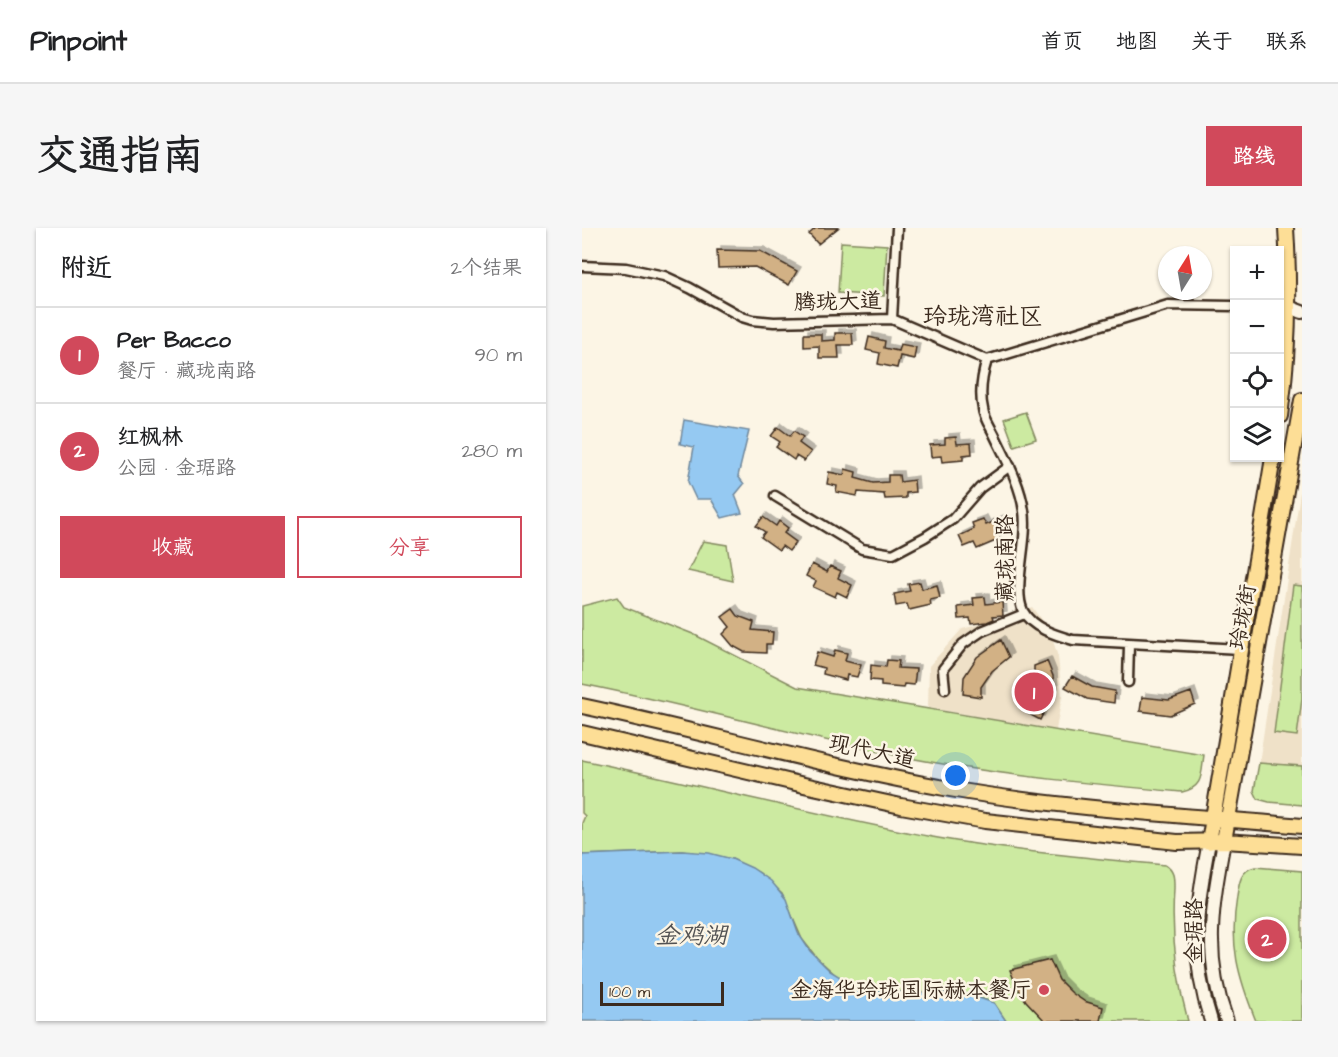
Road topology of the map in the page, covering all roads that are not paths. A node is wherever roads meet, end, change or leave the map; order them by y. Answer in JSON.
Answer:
{"nodes":[{"id":1,"x":897,"y":228,"type":"edge"},
{"id":2,"x":1286,"y":228,"type":"edge"},
{"id":3,"x":582,"y":266,"type":"edge"},
{"id":4,"x":1230,"y":306,"type":"edge"},
{"id":5,"x":1293,"y":307,"type":"edge"},
{"id":6,"x":892,"y":319,"type":"junction"},
{"id":7,"x":987,"y":360,"type":"junction"},
{"id":8,"x":1302,"y":400,"type":"edge"},
{"id":9,"x":1281,"y":408,"type":"edge"},
{"id":10,"x":1272,"y":462,"type":"edge"},
{"id":11,"x":1010,"y":466,"type":"junction"},
{"id":12,"x":776,"y":496,"type":"dead end"},
{"id":13,"x":1024,"y":614,"type":"junction"},
{"id":14,"x":1130,"y":645,"type":"junction"},
{"id":15,"x":1240,"y":649,"type":"junction"},
{"id":16,"x":1128,"y":682,"type":"dead end"},
{"id":17,"x":945,"y":689,"type":"dead end"},
{"id":18,"x":582,"y":706,"type":"edge"},
{"id":19,"x":582,"y":733,"type":"edge"},
{"id":20,"x":1214,"y":819,"type":"junction"},
{"id":21,"x":1229,"y":819,"type":"junction"},
{"id":22,"x":1302,"y":826,"type":"edge"},
{"id":23,"x":1209,"y":842,"type":"junction"},
{"id":24,"x":1224,"y":842,"type":"junction"},
{"id":25,"x":1302,"y":846,"type":"edge"},
{"id":26,"x":1211,"y":1021,"type":"edge"},
{"id":27,"x":1227,"y":1021,"type":"edge"}],
"edges":[{"from":1,"to":6,"type":"street"},
{"from":2,"to":5,"type":"main road"},
{"from":3,"to":6,"type":"street","name":"腾珑大道"},
{"from":4,"to":7,"type":"street"},
{"from":5,"to":9,"type":"main road"},
{"from":6,"to":7,"type":"street","name":"腾珑大道"},
{"from":7,"to":11,"type":"street","name":"藏珑南路"},
{"from":8,"to":21,"type":"main road","name":"玲珑街"},
{"from":10,"to":15,"type":"main road","name":"玲珑街"},
{"from":11,"to":12,"type":"street"},
{"from":11,"to":13,"type":"street","name":"藏珑南路"},
{"from":13,"to":14,"type":"street","name":"藏珑南路"},
{"from":13,"to":17,"type":"street"},
{"from":14,"to":15,"type":"street","name":"藏珑南路"},
{"from":14,"to":16,"type":"street"},
{"from":15,"to":20,"type":"main road","name":"玲珑街"},
{"from":18,"to":20,"type":"main road","name":"现代大道"},
{"from":19,"to":23,"type":"main road","name":"现代大道"},
{"from":20,"to":21,"type":"main road","name":"现代大道"},
{"from":20,"to":23,"type":"main road","name":"玲珑街"},
{"from":21,"to":22,"type":"main road","name":"现代大道"},
{"from":21,"to":24,"type":"main road","name":"玲珑街"},
{"from":23,"to":24,"type":"main road","name":"现代大道"},
{"from":23,"to":26,"type":"main road","name":"金琚路"},
{"from":24,"to":25,"type":"main road","name":"现代大道"},
{"from":24,"to":27,"type":"main road","name":"金琚路"}]}
